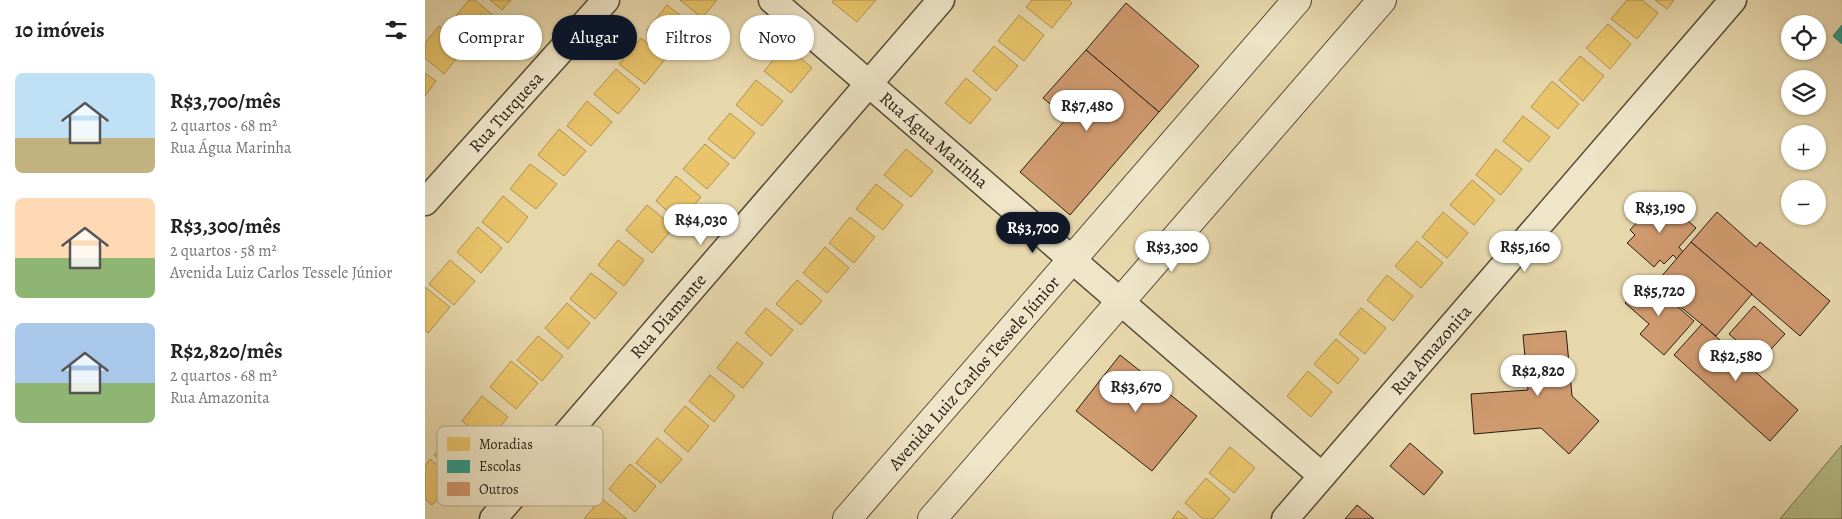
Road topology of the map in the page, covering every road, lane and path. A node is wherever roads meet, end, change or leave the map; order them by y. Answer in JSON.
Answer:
{"nodes":[{"id":1,"x":606,"y":0,"type":"edge"},
{"id":2,"x":772,"y":0,"type":"edge"},
{"id":3,"x":941,"y":0,"type":"edge"},
{"id":4,"x":1297,"y":0,"type":"edge"},
{"id":5,"x":1382,"y":0,"type":"edge"},
{"id":6,"x":1733,"y":0,"type":"edge"},
{"id":7,"x":869,"y":84,"type":"junction"},
{"id":8,"x":425,"y":202,"type":"edge"},
{"id":9,"x":1072,"y":260,"type":"junction"},
{"id":10,"x":1119,"y":301,"type":"junction"},
{"id":11,"x":573,"y":426,"type":"edge"},
{"id":12,"x":1322,"y":476,"type":"junction"},
{"id":13,"x":504,"y":506,"type":"edge"},
{"id":14,"x":493,"y":519,"type":"edge"},
{"id":15,"x":847,"y":519,"type":"edge"},
{"id":16,"x":932,"y":519,"type":"edge"},
{"id":17,"x":1285,"y":519,"type":"edge"}],
"edges":[{"from":1,"to":8,"type":"street","name":"Rua Turquesa"},
{"from":2,"to":7,"type":"street","name":"Rua Água Marinha"},
{"from":3,"to":7,"type":"street","name":"Rua Diamante"},
{"from":4,"to":9,"type":"street","name":"Avenida Luiz Carlos Tessele Júnior"},
{"from":5,"to":10,"type":"street"},
{"from":6,"to":12,"type":"street","name":"Rua Amazonita"},
{"from":7,"to":9,"type":"street","name":"Rua Água Marinha"},
{"from":7,"to":11,"type":"street","name":"Rua Diamante"},
{"from":9,"to":10,"type":"street","name":"Rua Água Marinha"},
{"from":9,"to":15,"type":"street","name":"Avenida Luiz Carlos Tessele Júnior"},
{"from":10,"to":12,"type":"street","name":"Rua Água Marinha"},
{"from":10,"to":16,"type":"street"},
{"from":12,"to":17,"type":"street","name":"Rua Amazonita"},
{"from":13,"to":14,"type":"street","name":"Rua Diamante"}]}
